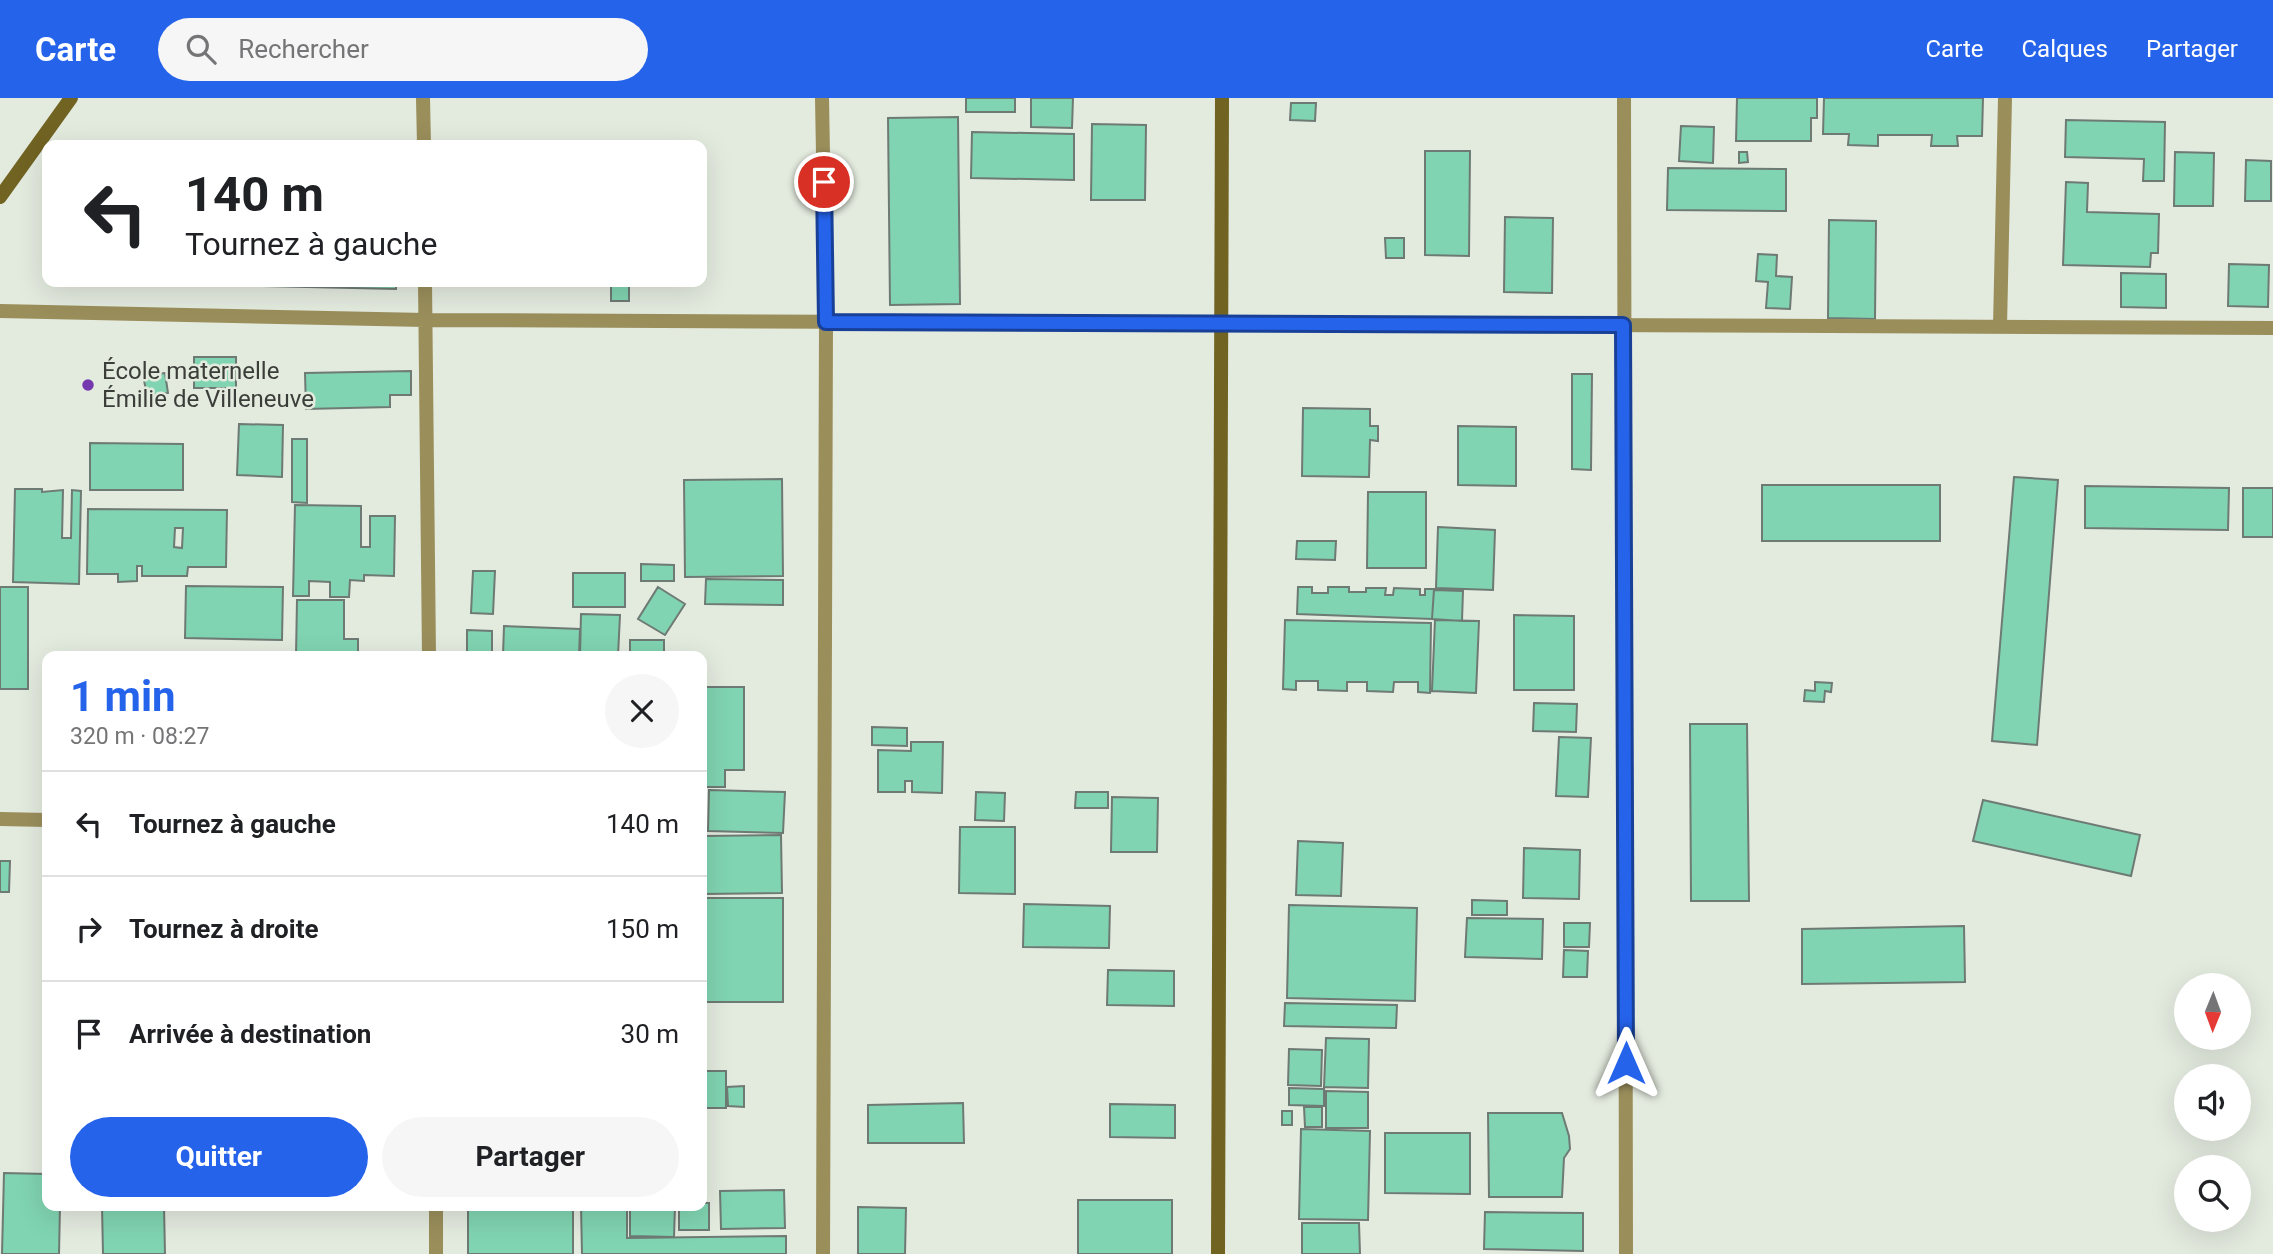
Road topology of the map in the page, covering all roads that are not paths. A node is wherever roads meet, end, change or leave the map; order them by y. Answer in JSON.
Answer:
{"nodes":[{"id":1,"x":71,"y":98,"type":"edge"},
{"id":2,"x":423,"y":98,"type":"edge"},
{"id":3,"x":822,"y":98,"type":"edge"},
{"id":4,"x":1222,"y":98,"type":"edge"},
{"id":5,"x":1624,"y":98,"type":"edge"},
{"id":6,"x":2005,"y":98,"type":"edge"},
{"id":7,"x":424,"y":140,"type":"edge"},
{"id":8,"x":0,"y":197,"type":"edge"},
{"id":9,"x":425,"y":287,"type":"edge"},
{"id":10,"x":0,"y":311,"type":"edge"},
{"id":11,"x":425,"y":320,"type":"junction"},
{"id":12,"x":826,"y":322,"type":"junction"},
{"id":13,"x":1222,"y":323,"type":"junction"},
{"id":14,"x":1623,"y":325,"type":"junction"},
{"id":15,"x":2000,"y":327,"type":"junction"},
{"id":16,"x":2273,"y":328,"type":"edge"},
{"id":17,"x":429,"y":651,"type":"edge"},
{"id":18,"x":0,"y":819,"type":"edge"},
{"id":19,"x":42,"y":820,"type":"edge"},
{"id":20,"x":436,"y":1211,"type":"edge"},
{"id":21,"x":436,"y":1254,"type":"edge"},
{"id":22,"x":822,"y":1254,"type":"edge"},
{"id":23,"x":1218,"y":1254,"type":"edge"},
{"id":24,"x":1626,"y":1254,"type":"edge"}],
"edges":[{"from":1,"to":8,"type":"street"},
{"from":2,"to":7,"type":"street"},
{"from":3,"to":12,"type":"street"},
{"from":4,"to":13,"type":"street"},
{"from":5,"to":14,"type":"street"},
{"from":6,"to":15,"type":"street"},
{"from":9,"to":11,"type":"street"},
{"from":10,"to":11,"type":"street"},
{"from":11,"to":12,"type":"street"},
{"from":11,"to":17,"type":"street"},
{"from":12,"to":13,"type":"street"},
{"from":12,"to":22,"type":"street"},
{"from":13,"to":14,"type":"street"},
{"from":13,"to":23,"type":"street"},
{"from":14,"to":15,"type":"street"},
{"from":14,"to":24,"type":"street"},
{"from":15,"to":16,"type":"street"},
{"from":18,"to":19,"type":"street"},
{"from":20,"to":21,"type":"street"}]}
